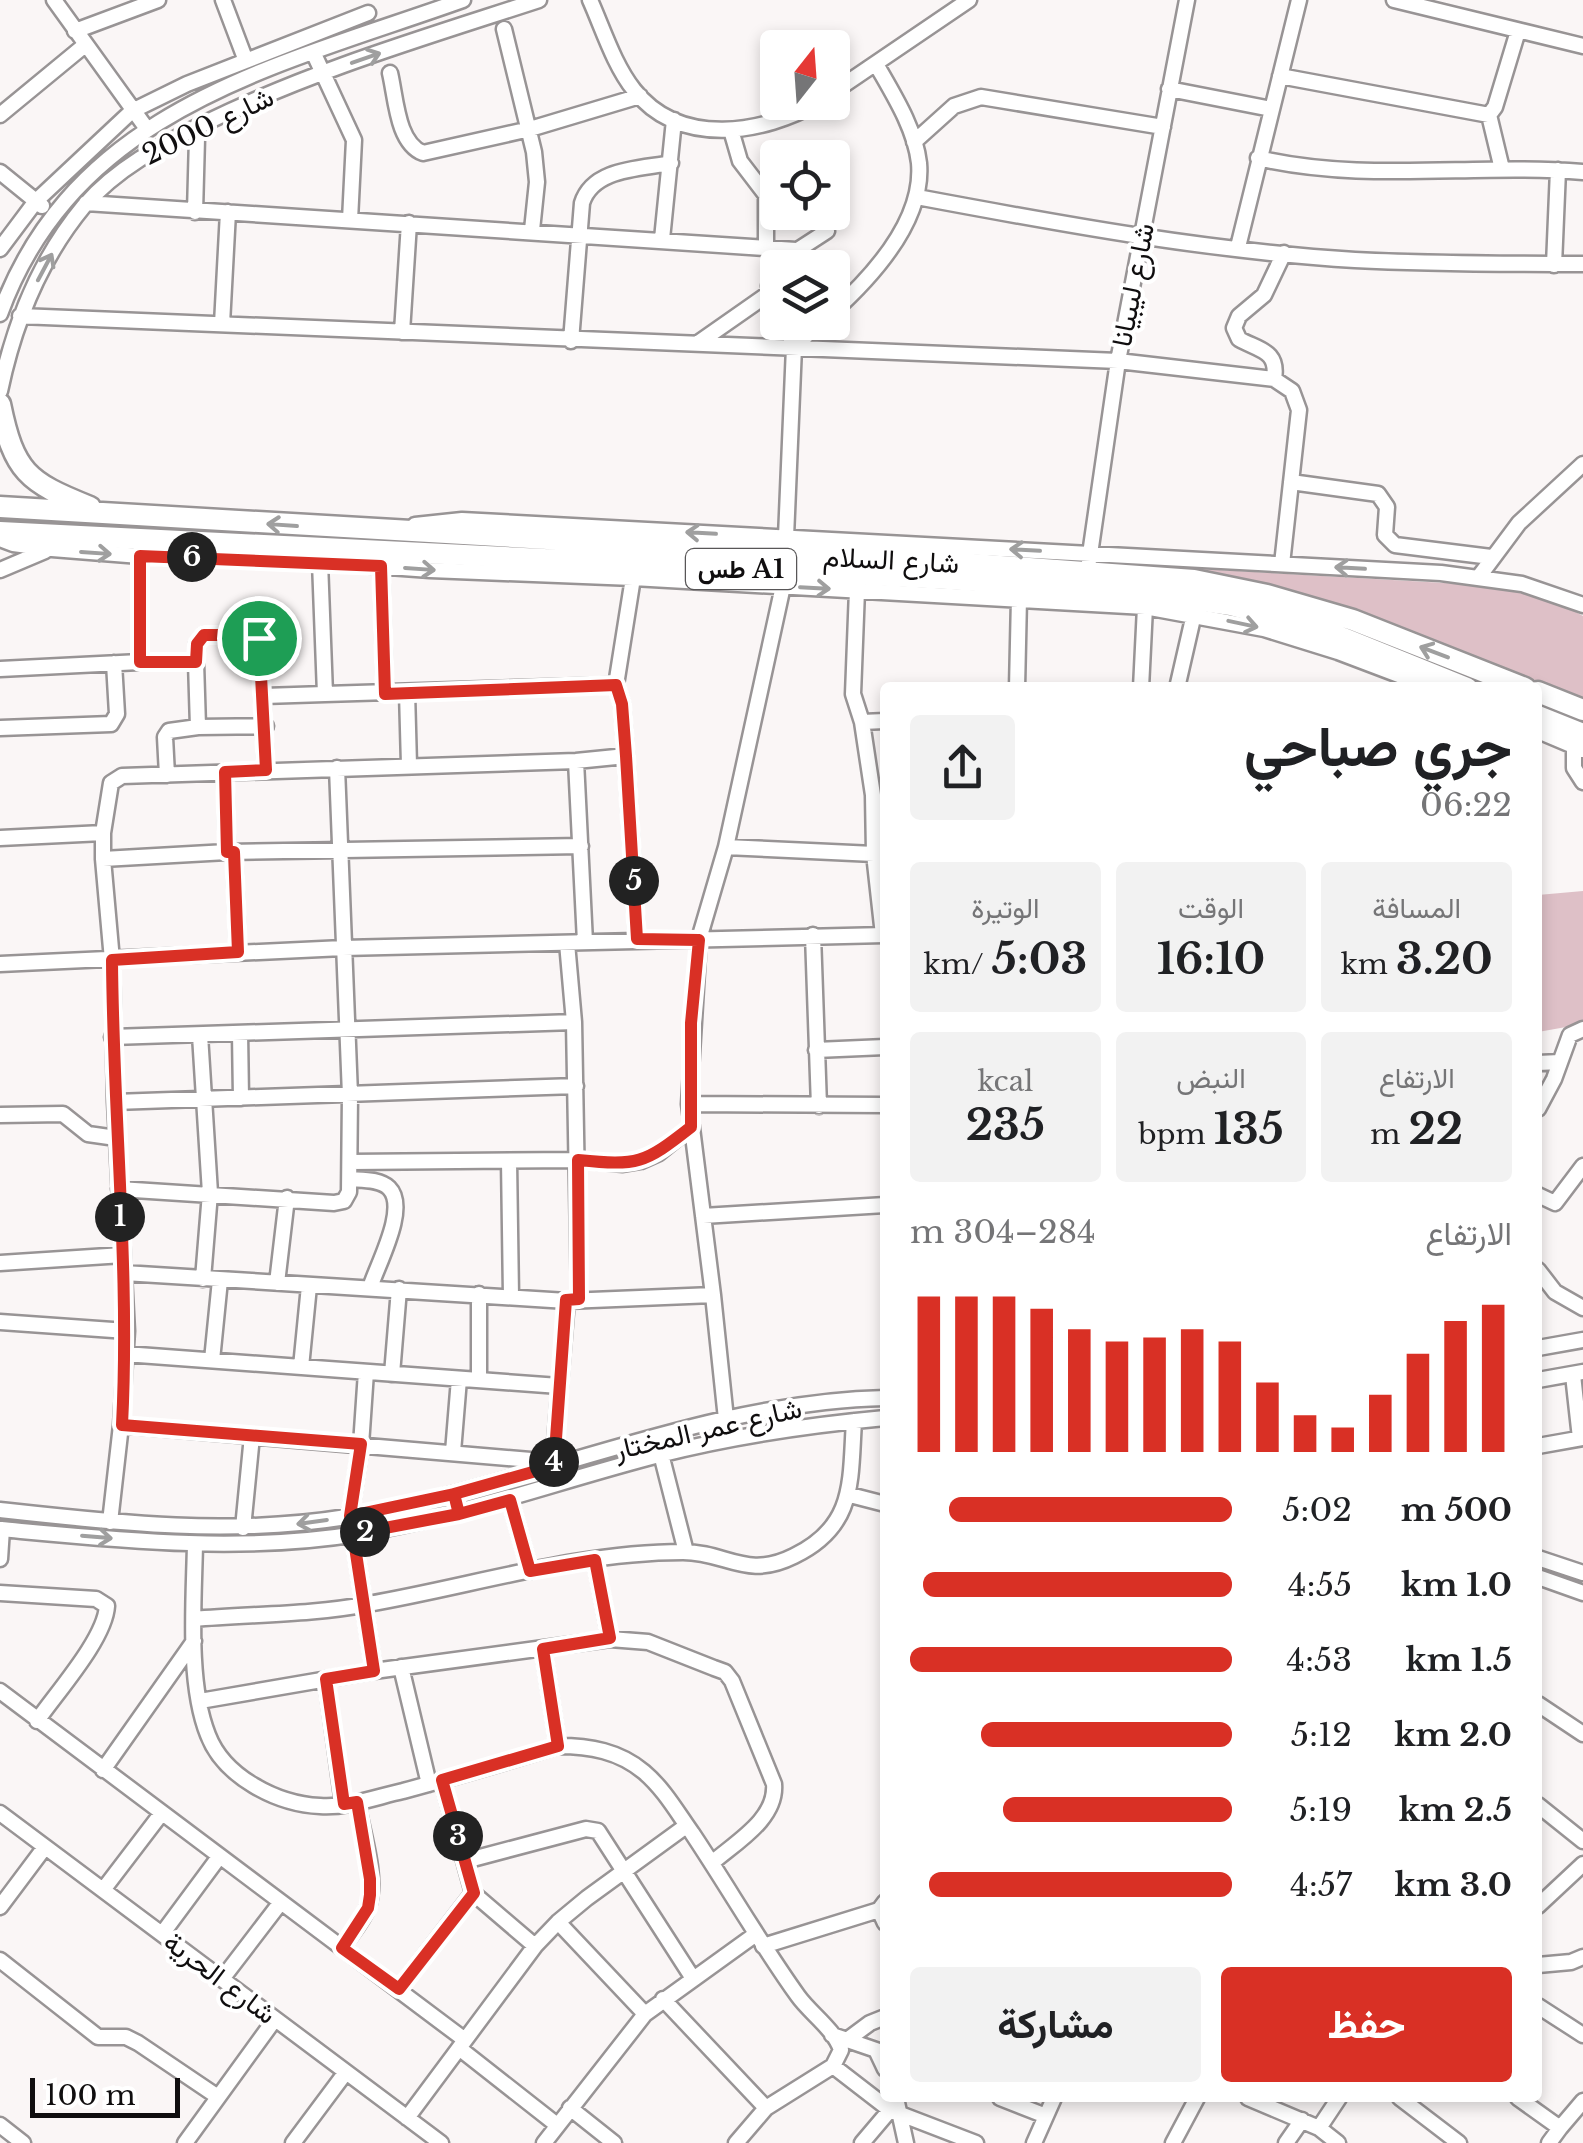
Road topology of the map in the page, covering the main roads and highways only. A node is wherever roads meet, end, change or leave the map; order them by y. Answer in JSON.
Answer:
{"nodes":[{"id":1,"x":0,"y":404,"type":"edge"},
{"id":2,"x":0,"y":507,"type":"edge"},
{"id":3,"x":116,"y":514,"type":"junction"},
{"id":4,"x":0,"y":536,"type":"edge"},
{"id":5,"x":1453,"y":682,"type":"edge"},
{"id":6,"x":1510,"y":682,"type":"edge"},
{"id":7,"x":1542,"y":694,"type":"edge"},
{"id":8,"x":1583,"y":710,"type":"edge"},
{"id":9,"x":1542,"y":719,"type":"edge"},
{"id":10,"x":1580,"y":744,"type":"edge"}],
"edges":[{"from":1,"to":3,"type":"highway"},
{"from":2,"to":3,"type":"highway","name":"شارع السلام"},
{"from":6,"to":3,"type":"highway","name":"شارع السلام","one_way":true},
{"from":4,"to":5,"type":"highway","name":"شارع السلام","number":"طس A1"},
{"from":7,"to":8,"type":"highway"},
{"from":9,"to":10,"type":"highway"}]}
